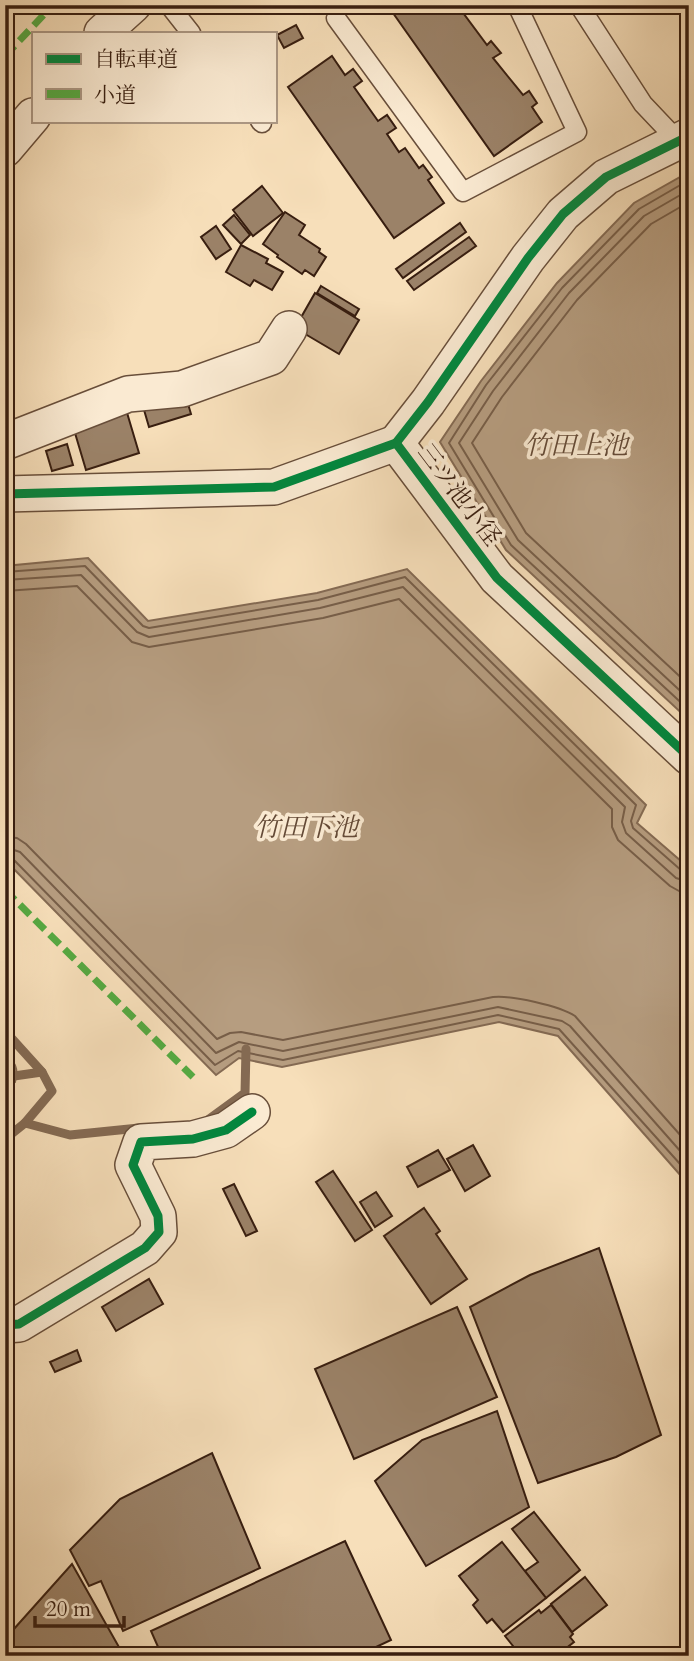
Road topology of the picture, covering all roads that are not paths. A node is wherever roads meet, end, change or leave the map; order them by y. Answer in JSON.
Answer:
{"nodes":[{"id":1,"x":133,"y":5,"type":"edge"},
{"id":2,"x":169,"y":5,"type":"edge"},
{"id":3,"x":517,"y":5,"type":"edge"},
{"id":4,"x":579,"y":5,"type":"edge"},
{"id":5,"x":336,"y":18,"type":"dead end"},
{"id":6,"x":103,"y":32,"type":"edge"},
{"id":7,"x":190,"y":32,"type":"edge"},
{"id":8,"x":32,"y":117,"type":"edge"},
{"id":9,"x":683,"y":138,"type":"edge"},
{"id":10,"x":5,"y":149,"type":"edge"},
{"id":11,"x":289,"y":329,"type":"dead end"},
{"id":12,"x":5,"y":442,"type":"edge"},
{"id":13,"x":396,"y":443,"type":"junction"},
{"id":14,"x":5,"y":494,"type":"edge"},
{"id":15,"x":689,"y":757,"type":"edge"},
{"id":16,"x":252,"y":1112,"type":"dead end"},
{"id":17,"x":5,"y":1325,"type":"edge"}],
"edges":[{"from":1,"to":6,"type":"street"},
{"from":2,"to":7,"type":"lane"},
{"from":3,"to":5,"type":"lane"},
{"from":4,"to":9,"type":"lane"},
{"from":8,"to":10,"type":"street"},
{"from":9,"to":13,"type":"street"},
{"from":11,"to":12,"type":"street"},
{"from":13,"to":14,"type":"street","name":"三ツ池小径"},
{"from":13,"to":15,"type":"street","name":"三ツ池小径"},
{"from":16,"to":17,"type":"street"}]}
